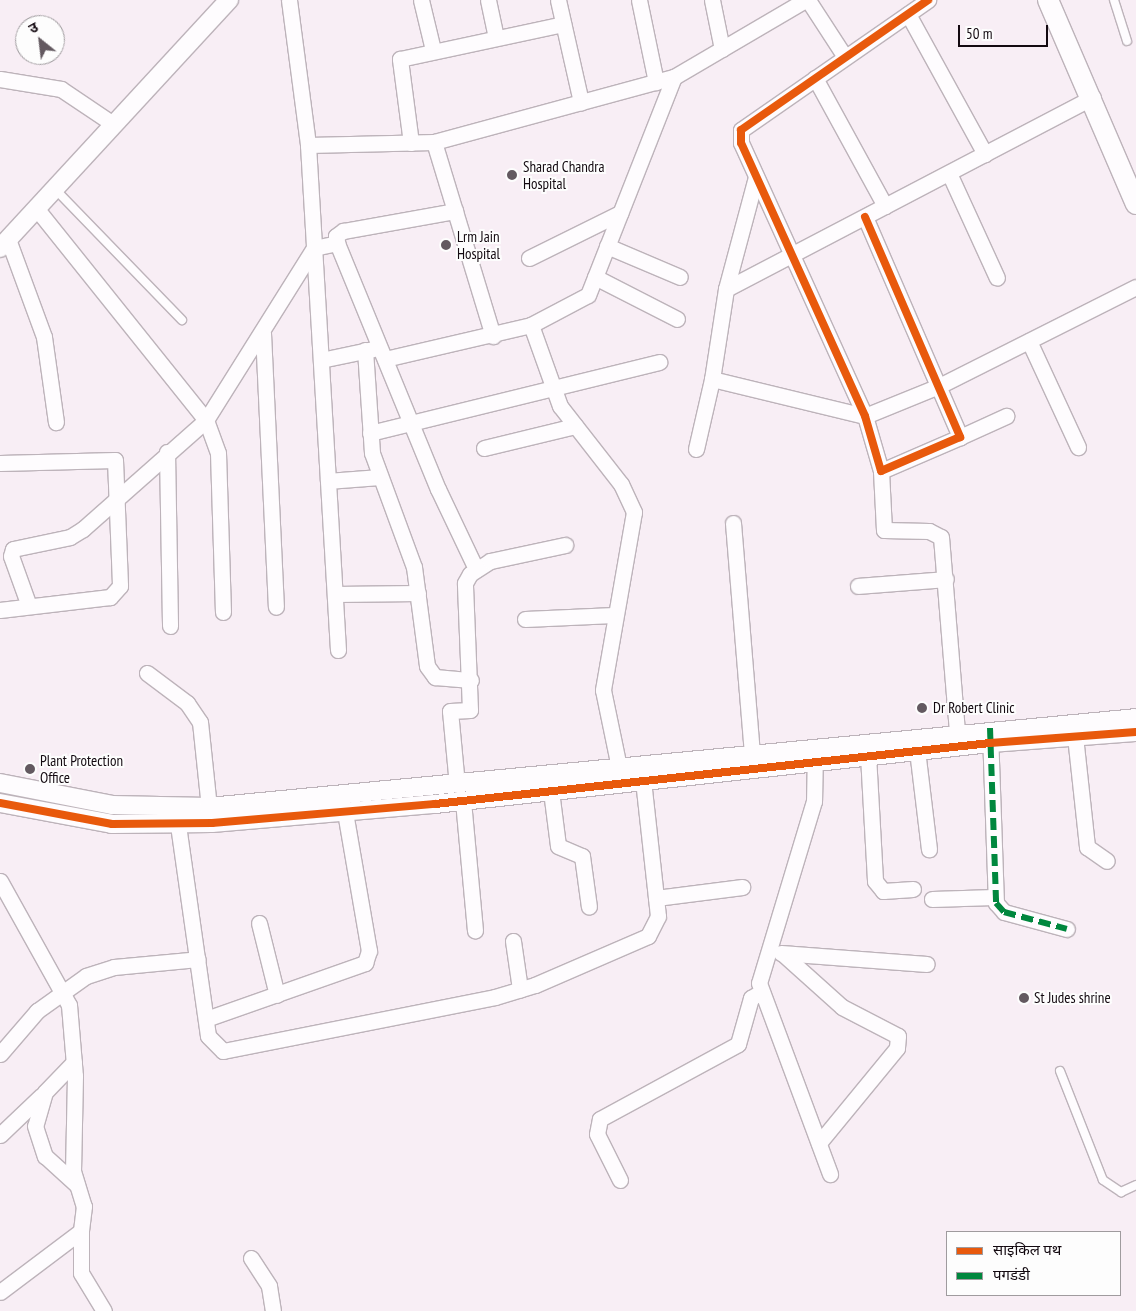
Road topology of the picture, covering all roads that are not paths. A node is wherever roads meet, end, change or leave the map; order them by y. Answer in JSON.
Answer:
{"nodes":[{"id":1,"x":229,"y":0,"type":"edge"},
{"id":2,"x":289,"y":0,"type":"edge"},
{"id":3,"x":421,"y":0,"type":"edge"},
{"id":4,"x":488,"y":0,"type":"edge"},
{"id":5,"x":558,"y":0,"type":"edge"},
{"id":6,"x":639,"y":0,"type":"edge"},
{"id":7,"x":712,"y":0,"type":"edge"},
{"id":8,"x":807,"y":0,"type":"edge"},
{"id":9,"x":928,"y":0,"type":"edge"},
{"id":10,"x":1048,"y":0,"type":"edge"},
{"id":11,"x":1114,"y":0,"type":"edge"},
{"id":12,"x":785,"y":5,"type":"edge"},
{"id":13,"x":908,"y":14,"type":"junction"},
{"id":14,"x":563,"y":24,"type":"junction"},
{"id":15,"x":496,"y":37,"type":"junction"},
{"id":16,"x":1127,"y":41,"type":"dead end"},
{"id":17,"x":722,"y":49,"type":"junction"},
{"id":18,"x":433,"y":50,"type":"junction"},
{"id":19,"x":845,"y":57,"type":"junction"},
{"id":20,"x":674,"y":77,"type":"junction"},
{"id":21,"x":815,"y":78,"type":"junction"},
{"id":22,"x":0,"y":79,"type":"edge"},
{"id":23,"x":656,"y":82,"type":"junction"},
{"id":24,"x":1093,"y":97,"type":"junction"},
{"id":25,"x":581,"y":102,"type":"junction"},
{"id":26,"x":113,"y":124,"type":"junction"},
{"id":27,"x":434,"y":142,"type":"junction"},
{"id":28,"x":411,"y":143,"type":"junction"},
{"id":29,"x":308,"y":145,"type":"junction"},
{"id":30,"x":985,"y":154,"type":"junction"},
{"id":31,"x":949,"y":173,"type":"junction"},
{"id":32,"x":756,"y":177,"type":"junction"},
{"id":33,"x":54,"y":188,"type":"junction"},
{"id":34,"x":1136,"y":204,"type":"edge"},
{"id":35,"x":885,"y":206,"type":"junction"},
{"id":36,"x":36,"y":208,"type":"junction"},
{"id":37,"x":455,"y":211,"type":"junction"},
{"id":38,"x":620,"y":213,"type":"junction"},
{"id":39,"x":865,"y":216,"type":"junction"},
{"id":40,"x":4,"y":243,"type":"edge"},
{"id":41,"x":336,"y":243,"type":"junction"},
{"id":42,"x":607,"y":246,"type":"junction"},
{"id":43,"x":314,"y":248,"type":"junction"},
{"id":44,"x":792,"y":255,"type":"junction"},
{"id":45,"x":529,"y":258,"type":"dead end"},
{"id":46,"x":595,"y":277,"type":"junction"},
{"id":47,"x":680,"y":277,"type":"dead end"},
{"id":48,"x":996,"y":278,"type":"dead end"},
{"id":49,"x":1136,"y":286,"type":"edge"},
{"id":50,"x":726,"y":289,"type":"junction"},
{"id":51,"x":677,"y":319,"type":"dead end"},
{"id":52,"x":182,"y":320,"type":"dead end"},
{"id":53,"x":531,"y":325,"type":"junction"},
{"id":54,"x":263,"y":333,"type":"junction"},
{"id":55,"x":493,"y":336,"type":"junction"},
{"id":56,"x":1029,"y":341,"type":"junction"},
{"id":57,"x":376,"y":352,"type":"junction"},
{"id":58,"x":321,"y":360,"type":"junction"},
{"id":59,"x":658,"y":362,"type":"dead end"},
{"id":60,"x":712,"y":380,"type":"junction"},
{"id":61,"x":939,"y":386,"type":"junction"},
{"id":62,"x":551,"y":388,"type":"junction"},
{"id":63,"x":865,"y":416,"type":"junction"},
{"id":64,"x":1006,"y":416,"type":"dead end"},
{"id":65,"x":206,"y":420,"type":"junction"},
{"id":66,"x":56,"y":422,"type":"dead end"},
{"id":67,"x":410,"y":423,"type":"junction"},
{"id":68,"x":575,"y":426,"type":"junction"},
{"id":69,"x":370,"y":433,"type":"junction"},
{"id":70,"x":960,"y":437,"type":"junction"},
{"id":71,"x":1078,"y":447,"type":"dead end"},
{"id":72,"x":484,"y":448,"type":"dead end"},
{"id":73,"x":696,"y":449,"type":"dead end"},
{"id":74,"x":167,"y":452,"type":"junction"},
{"id":75,"x":0,"y":463,"type":"edge"},
{"id":76,"x":881,"y":471,"type":"junction"},
{"id":77,"x":379,"y":477,"type":"junction"},
{"id":78,"x":328,"y":481,"type":"junction"},
{"id":79,"x":116,"y":500,"type":"junction"},
{"id":80,"x":733,"y":523,"type":"dead end"},
{"id":81,"x":565,"y":545,"type":"dead end"},
{"id":82,"x":476,"y":569,"type":"junction"},
{"id":83,"x":946,"y":579,"type":"junction"},
{"id":84,"x":858,"y":586,"type":"dead end"},
{"id":85,"x":418,"y":592,"type":"junction"},
{"id":86,"x":335,"y":594,"type":"junction"},
{"id":87,"x":29,"y":606,"type":"junction"},
{"id":88,"x":276,"y":607,"type":"dead end"},
{"id":89,"x":0,"y":610,"type":"edge"},
{"id":90,"x":223,"y":612,"type":"dead end"},
{"id":91,"x":614,"y":615,"type":"junction"},
{"id":92,"x":525,"y":619,"type":"dead end"},
{"id":93,"x":170,"y":626,"type":"dead end"},
{"id":94,"x":338,"y":650,"type":"dead end"},
{"id":95,"x":147,"y":674,"type":"dead end"},
{"id":96,"x":471,"y":680,"type":"junction"},
{"id":97,"x":1136,"y":718,"type":"edge"},
{"id":98,"x":957,"y":732,"type":"junction"},
{"id":99,"x":1136,"y":732,"type":"edge"},
{"id":100,"x":990,"y":736,"type":"junction"},
{"id":101,"x":1075,"y":736,"type":"junction"},
{"id":102,"x":917,"y":750,"type":"junction"},
{"id":103,"x":752,"y":753,"type":"junction"},
{"id":104,"x":816,"y":754,"type":"junction"},
{"id":105,"x":868,"y":755,"type":"junction"},
{"id":106,"x":619,"y":767,"type":"junction"},
{"id":107,"x":642,"y":773,"type":"junction"},
{"id":108,"x":0,"y":783,"type":"edge"},
{"id":109,"x":551,"y":791,"type":"junction"},
{"id":110,"x":460,"y":793,"type":"junction"},
{"id":111,"x":434,"y":795,"type":"junction"},
{"id":112,"x":302,"y":797,"type":"junction"},
{"id":113,"x":0,"y":803,"type":"edge"},
{"id":114,"x":209,"y":807,"type":"junction"},
{"id":115,"x":345,"y":812,"type":"junction"},
{"id":116,"x":304,"y":816,"type":"junction"},
{"id":117,"x":178,"y":825,"type":"junction"},
{"id":118,"x":929,"y":849,"type":"dead end"},
{"id":119,"x":1107,"y":861,"type":"dead end"},
{"id":120,"x":0,"y":881,"type":"edge"},
{"id":121,"x":742,"y":887,"type":"dead end"},
{"id":122,"x":913,"y":889,"type":"dead end"},
{"id":123,"x":994,"y":897,"type":"junction"},
{"id":124,"x":656,"y":898,"type":"junction"},
{"id":125,"x":932,"y":899,"type":"dead end"},
{"id":126,"x":589,"y":907,"type":"dead end"},
{"id":127,"x":259,"y":923,"type":"dead end"},
{"id":128,"x":1067,"y":929,"type":"dead end"},
{"id":129,"x":475,"y":930,"type":"dead end"},
{"id":130,"x":513,"y":941,"type":"dead end"},
{"id":131,"x":777,"y":952,"type":"junction"},
{"id":132,"x":198,"y":959,"type":"junction"},
{"id":133,"x":928,"y":964,"type":"dead end"},
{"id":134,"x":520,"y":989,"type":"junction"},
{"id":135,"x":64,"y":992,"type":"junction"},
{"id":136,"x":762,"y":992,"type":"junction"},
{"id":137,"x":276,"y":995,"type":"junction"},
{"id":138,"x":206,"y":1019,"type":"junction"},
{"id":139,"x":0,"y":1054,"type":"edge"},
{"id":140,"x":74,"y":1062,"type":"junction"},
{"id":141,"x":1060,"y":1071,"type":"dead end"},
{"id":142,"x":45,"y":1092,"type":"junction"},
{"id":143,"x":0,"y":1135,"type":"edge"},
{"id":144,"x":819,"y":1143,"type":"junction"},
{"id":145,"x":830,"y":1174,"type":"dead end"},
{"id":146,"x":620,"y":1180,"type":"dead end"},
{"id":147,"x":77,"y":1185,"type":"junction"},
{"id":148,"x":1136,"y":1185,"type":"edge"},
{"id":149,"x":81,"y":1231,"type":"junction"},
{"id":150,"x":251,"y":1258,"type":"dead end"},
{"id":151,"x":0,"y":1292,"type":"edge"},
{"id":152,"x":104,"y":1311,"type":"edge"},
{"id":153,"x":273,"y":1311,"type":"edge"}],
"edges":[{"from":1,"to":26,"type":"street"},
{"from":2,"to":29,"type":"street"},
{"from":3,"to":18,"type":"street"},
{"from":4,"to":15,"type":"street"},
{"from":5,"to":14,"type":"street"},
{"from":6,"to":23,"type":"street"},
{"from":7,"to":17,"type":"street"},
{"from":8,"to":12,"type":"street"},
{"from":8,"to":19,"type":"street"},
{"from":9,"to":13,"type":"street"},
{"from":10,"to":24,"type":"main road"},
{"from":11,"to":16,"type":"lane"},
{"from":12,"to":17,"type":"street"},
{"from":13,"to":19,"type":"street"},
{"from":13,"to":30,"type":"street"},
{"from":14,"to":15,"type":"street"},
{"from":14,"to":25,"type":"street"},
{"from":15,"to":18,"type":"street"},
{"from":17,"to":20,"type":"street"},
{"from":18,"to":28,"type":"street"},
{"from":19,"to":21,"type":"street"},
{"from":20,"to":23,"type":"street"},
{"from":20,"to":38,"type":"street"},
{"from":21,"to":32,"type":"street"},
{"from":21,"to":35,"type":"street"},
{"from":22,"to":26,"type":"street"},
{"from":23,"to":25,"type":"street"},
{"from":24,"to":30,"type":"street"},
{"from":24,"to":34,"type":"main road"},
{"from":25,"to":27,"type":"street"},
{"from":26,"to":33,"type":"street"},
{"from":27,"to":28,"type":"street"},
{"from":27,"to":37,"type":"street"},
{"from":28,"to":29,"type":"street"},
{"from":29,"to":43,"type":"street"},
{"from":30,"to":31,"type":"street"},
{"from":31,"to":35,"type":"street"},
{"from":31,"to":48,"type":"street"},
{"from":32,"to":44,"type":"street"},
{"from":32,"to":50,"type":"street"},
{"from":33,"to":36,"type":"street"},
{"from":33,"to":52,"type":"lane"},
{"from":35,"to":39,"type":"street"},
{"from":36,"to":40,"type":"street"},
{"from":36,"to":65,"type":"street"},
{"from":37,"to":41,"type":"street"},
{"from":37,"to":55,"type":"street"},
{"from":38,"to":42,"type":"street"},
{"from":38,"to":45,"type":"street"},
{"from":39,"to":44,"type":"street"},
{"from":39,"to":61,"type":"street"},
{"from":40,"to":66,"type":"street"},
{"from":41,"to":43,"type":"street"},
{"from":41,"to":57,"type":"street"},
{"from":42,"to":46,"type":"street"},
{"from":42,"to":47,"type":"street"},
{"from":43,"to":54,"type":"street"},
{"from":43,"to":58,"type":"street"},
{"from":44,"to":50,"type":"street"},
{"from":44,"to":63,"type":"street"},
{"from":46,"to":51,"type":"street"},
{"from":46,"to":53,"type":"street"},
{"from":49,"to":56,"type":"street"},
{"from":50,"to":60,"type":"street"},
{"from":53,"to":55,"type":"street"},
{"from":53,"to":62,"type":"street"},
{"from":54,"to":65,"type":"street"},
{"from":54,"to":88,"type":"street"},
{"from":55,"to":57,"type":"street"},
{"from":56,"to":61,"type":"street"},
{"from":56,"to":71,"type":"street"},
{"from":57,"to":58,"type":"street"},
{"from":57,"to":67,"type":"street"},
{"from":57,"to":69,"type":"street"},
{"from":58,"to":78,"type":"street"},
{"from":59,"to":62,"type":"street"},
{"from":60,"to":63,"type":"street"},
{"from":60,"to":73,"type":"street"},
{"from":61,"to":63,"type":"street"},
{"from":61,"to":70,"type":"street"},
{"from":62,"to":67,"type":"street"},
{"from":62,"to":68,"type":"street"},
{"from":63,"to":76,"type":"street"},
{"from":64,"to":70,"type":"street"},
{"from":65,"to":74,"type":"street"},
{"from":65,"to":90,"type":"street"},
{"from":67,"to":69,"type":"street"},
{"from":67,"to":82,"type":"street"},
{"from":68,"to":72,"type":"street"},
{"from":68,"to":91,"type":"street"},
{"from":69,"to":77,"type":"street"},
{"from":70,"to":76,"type":"street"},
{"from":74,"to":79,"type":"street"},
{"from":74,"to":93,"type":"street"},
{"from":75,"to":79,"type":"street"},
{"from":76,"to":83,"type":"street"},
{"from":77,"to":78,"type":"street"},
{"from":77,"to":85,"type":"street"},
{"from":78,"to":86,"type":"street"},
{"from":79,"to":87,"type":"street"},
{"from":79,"to":87,"type":"street"},
{"from":80,"to":103,"type":"street"},
{"from":81,"to":82,"type":"street"},
{"from":82,"to":96,"type":"street"},
{"from":83,"to":84,"type":"street"},
{"from":83,"to":98,"type":"street"},
{"from":85,"to":86,"type":"street"},
{"from":85,"to":96,"type":"street"},
{"from":86,"to":94,"type":"street"},
{"from":87,"to":89,"type":"street"},
{"from":91,"to":92,"type":"street"},
{"from":91,"to":106,"type":"street"},
{"from":95,"to":114,"type":"street"},
{"from":96,"to":110,"type":"street"},
{"from":97,"to":100,"type":"street"},
{"from":98,"to":100,"type":"street"},
{"from":98,"to":104,"type":"street"},
{"from":99,"to":101,"type":"street"},
{"from":100,"to":101,"type":"street"},
{"from":100,"to":102,"type":"street"},
{"from":100,"to":123,"type":"street"},
{"from":101,"to":119,"type":"street"},
{"from":102,"to":105,"type":"street"},
{"from":102,"to":118,"type":"street"},
{"from":103,"to":104,"type":"street"},
{"from":103,"to":107,"type":"street"},
{"from":104,"to":105,"type":"street"},
{"from":104,"to":107,"type":"street"},
{"from":104,"to":131,"type":"street"},
{"from":105,"to":122,"type":"street"},
{"from":106,"to":107,"type":"street"},
{"from":106,"to":110,"type":"street"},
{"from":107,"to":109,"type":"street"},
{"from":107,"to":124,"type":"street"},
{"from":108,"to":114,"type":"street"},
{"from":109,"to":110,"type":"street"},
{"from":109,"to":126,"type":"street"},
{"from":110,"to":111,"type":"street"},
{"from":110,"to":129,"type":"street"},
{"from":111,"to":112,"type":"street"},
{"from":111,"to":115,"type":"street"},
{"from":112,"to":114,"type":"street"},
{"from":112,"to":116,"type":"street"},
{"from":113,"to":117,"type":"street"},
{"from":115,"to":116,"type":"street"},
{"from":115,"to":137,"type":"street"},
{"from":116,"to":117,"type":"street"},
{"from":117,"to":132,"type":"street"},
{"from":120,"to":135,"type":"street"},
{"from":121,"to":124,"type":"street"},
{"from":123,"to":125,"type":"street"},
{"from":123,"to":128,"type":"street"},
{"from":124,"to":134,"type":"street"},
{"from":127,"to":137,"type":"street"},
{"from":130,"to":134,"type":"street"},
{"from":131,"to":133,"type":"street"},
{"from":131,"to":136,"type":"street"},
{"from":131,"to":144,"type":"street"},
{"from":132,"to":135,"type":"street"},
{"from":132,"to":138,"type":"street"},
{"from":134,"to":138,"type":"street"},
{"from":135,"to":139,"type":"street"},
{"from":135,"to":140,"type":"street"},
{"from":136,"to":144,"type":"street"},
{"from":136,"to":146,"type":"street"},
{"from":137,"to":138,"type":"street"},
{"from":140,"to":142,"type":"street"},
{"from":140,"to":147,"type":"street"},
{"from":141,"to":148,"type":"lane"},
{"from":142,"to":143,"type":"street"},
{"from":142,"to":147,"type":"street"},
{"from":144,"to":145,"type":"street"},
{"from":147,"to":149,"type":"street"},
{"from":149,"to":151,"type":"street"},
{"from":149,"to":152,"type":"street"},
{"from":150,"to":153,"type":"street"}]}
